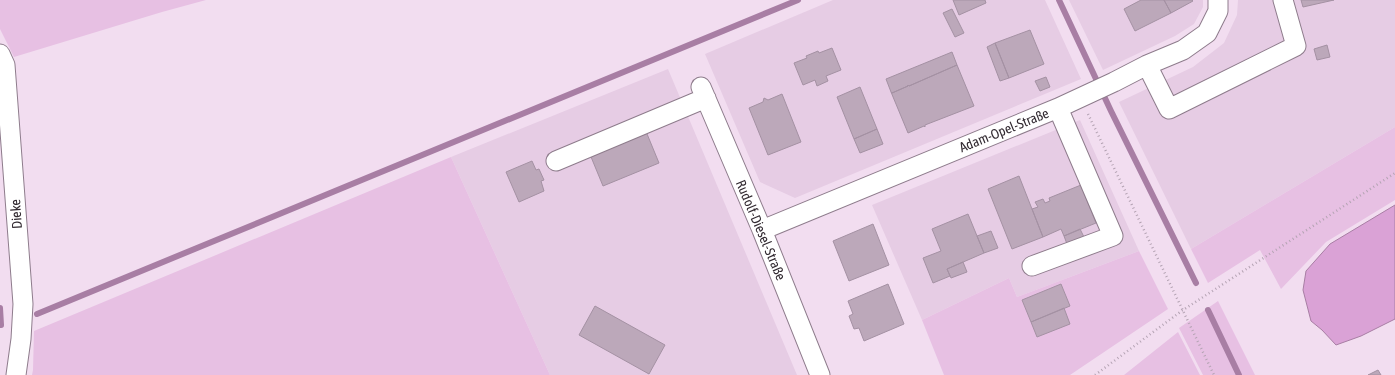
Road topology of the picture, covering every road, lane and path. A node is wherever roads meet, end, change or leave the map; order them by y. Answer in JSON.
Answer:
{"nodes":[{"id":1,"x":1218,"y":0,"type":"edge"},
{"id":2,"x":1283,"y":0,"type":"edge"},
{"id":3,"x":0,"y":54,"type":"edge"},
{"id":4,"x":1147,"y":65,"type":"junction"},
{"id":5,"x":1080,"y":98,"type":"junction"},
{"id":6,"x":1058,"y":108,"type":"junction"},
{"id":7,"x":556,"y":161,"type":"dead end"},
{"id":8,"x":1395,"y":173,"type":"edge"},
{"id":9,"x":762,"y":230,"type":"junction"},
{"id":10,"x":1032,"y":266,"type":"dead end"},
{"id":11,"x":1183,"y":310,"type":"junction"},
{"id":12,"x":16,"y":375,"type":"edge"},
{"id":13,"x":820,"y":375,"type":"edge"},
{"id":14,"x":1095,"y":375,"type":"edge"},
{"id":15,"x":1214,"y":375,"type":"edge"}],
"edges":[{"from":1,"to":4,"type":"street","name":"Adam-Opel-Straße"},
{"from":2,"to":4,"type":"street"},
{"from":3,"to":12,"type":"street","name":"Dieke"},
{"from":4,"to":5,"type":"street","name":"Adam-Opel-Straße"},
{"from":5,"to":6,"type":"street","name":"Adam-Opel-Straße"},
{"from":5,"to":11,"type":"path"},
{"from":6,"to":9,"type":"street","name":"Adam-Opel-Straße"},
{"from":6,"to":10,"type":"street"},
{"from":7,"to":9,"type":"street","name":"Rudolf-Diesel-Straße"},
{"from":8,"to":11,"type":"path"},
{"from":9,"to":13,"type":"street","name":"Rudolf-Diesel-Straße"},
{"from":11,"to":14,"type":"path"},
{"from":11,"to":15,"type":"path"}]}
